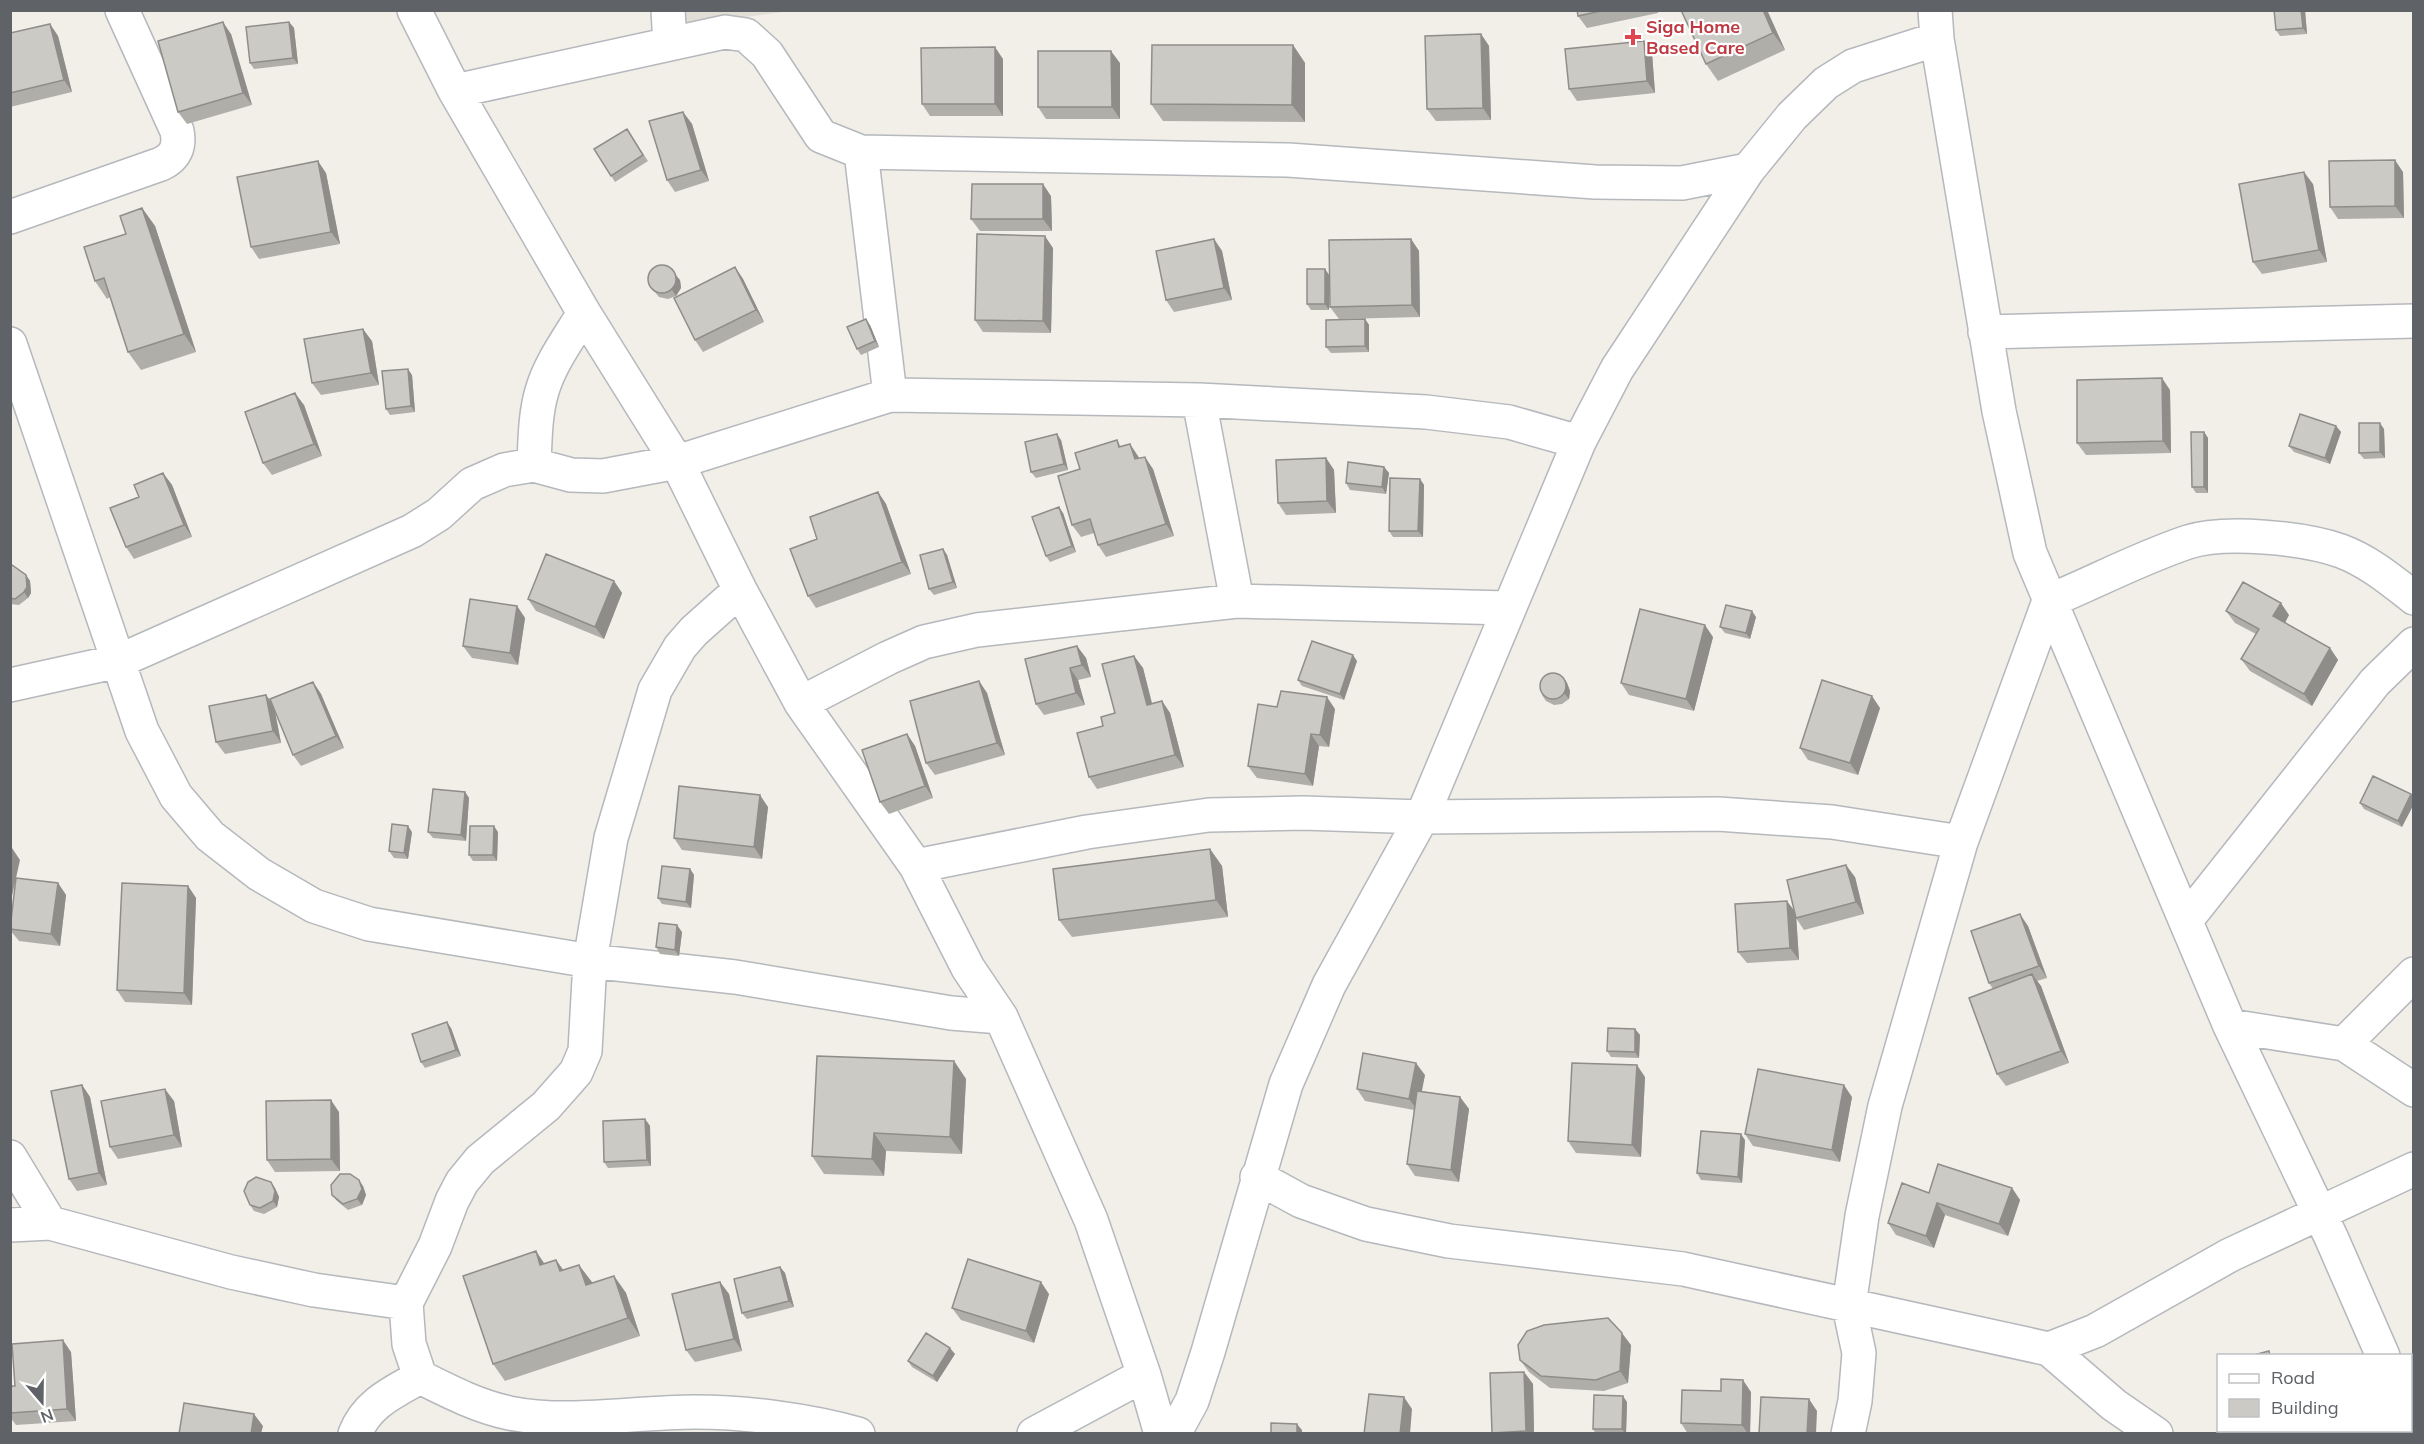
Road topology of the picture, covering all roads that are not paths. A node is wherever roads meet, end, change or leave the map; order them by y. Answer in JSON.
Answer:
{"nodes":[{"id":1,"x":122,"y":10,"type":"edge"},
{"id":2,"x":414,"y":10,"type":"edge"},
{"id":3,"x":668,"y":10,"type":"edge"},
{"id":4,"x":1936,"y":25,"type":"edge"},
{"id":5,"x":670,"y":44,"type":"junction"},
{"id":6,"x":455,"y":92,"type":"junction"},
{"id":7,"x":861,"y":152,"type":"junction"},
{"id":8,"x":1748,"y":170,"type":"junction"},
{"id":9,"x":10,"y":217,"type":"edge"},
{"id":10,"x":584,"y":312,"type":"junction"},
{"id":11,"x":2414,"y":321,"type":"edge"},
{"id":12,"x":1985,"y":332,"type":"junction"},
{"id":13,"x":10,"y":344,"type":"edge"},
{"id":14,"x":890,"y":395,"type":"junction"},
{"id":15,"x":1199,"y":400,"type":"junction"},
{"id":16,"x":1580,"y":442,"type":"junction"},
{"id":17,"x":677,"y":462,"type":"junction"},
{"id":18,"x":534,"y":465,"type":"junction"},
{"id":19,"x":740,"y":590,"type":"junction"},
{"id":20,"x":2414,"y":598,"type":"edge"},
{"id":21,"x":1237,"y":601,"type":"junction"},
{"id":22,"x":2049,"y":601,"type":"junction"},
{"id":23,"x":1508,"y":608,"type":"junction"},
{"id":24,"x":2414,"y":644,"type":"edge"},
{"id":25,"x":118,"y":661,"type":"junction"},
{"id":26,"x":10,"y":685,"type":"edge"},
{"id":27,"x":801,"y":703,"type":"junction"},
{"id":28,"x":1422,"y":817,"type":"junction"},
{"id":29,"x":1961,"y":842,"type":"junction"},
{"id":30,"x":916,"y":866,"type":"junction"},
{"id":31,"x":2187,"y":919,"type":"junction"},
{"id":32,"x":590,"y":961,"type":"junction"},
{"id":33,"x":2414,"y":974,"type":"edge"},
{"id":34,"x":1001,"y":1017,"type":"junction"},
{"id":35,"x":2230,"y":1026,"type":"junction"},
{"id":36,"x":2344,"y":1044,"type":"junction"},
{"id":37,"x":2414,"y":1090,"type":"edge"},
{"id":38,"x":10,"y":1157,"type":"edge"},
{"id":39,"x":2414,"y":1169,"type":"edge"},
{"id":40,"x":1257,"y":1177,"type":"junction"},
{"id":41,"x":2320,"y":1214,"type":"junction"},
{"id":42,"x":50,"y":1224,"type":"junction"},
{"id":43,"x":10,"y":1225,"type":"edge"},
{"id":44,"x":406,"y":1303,"type":"junction"},
{"id":45,"x":1849,"y":1306,"type":"junction"},
{"id":46,"x":2049,"y":1349,"type":"junction"},
{"id":47,"x":2382,"y":1354,"type":"edge"},
{"id":48,"x":1144,"y":1375,"type":"junction"},
{"id":49,"x":420,"y":1377,"type":"junction"},
{"id":50,"x":355,"y":1434,"type":"edge"},
{"id":51,"x":858,"y":1434,"type":"edge"},
{"id":52,"x":1034,"y":1434,"type":"edge"},
{"id":53,"x":1161,"y":1434,"type":"edge"},
{"id":54,"x":1174,"y":1434,"type":"edge"},
{"id":55,"x":1848,"y":1434,"type":"edge"},
{"id":56,"x":2156,"y":1434,"type":"edge"}],
"edges":[{"from":1,"to":9,"type":"street"},
{"from":2,"to":6,"type":"street"},
{"from":3,"to":5,"type":"street"},
{"from":4,"to":8,"type":"street"},
{"from":4,"to":12,"type":"street"},
{"from":5,"to":6,"type":"street"},
{"from":5,"to":7,"type":"street"},
{"from":6,"to":10,"type":"street"},
{"from":7,"to":8,"type":"street"},
{"from":7,"to":14,"type":"street"},
{"from":8,"to":16,"type":"street"},
{"from":10,"to":17,"type":"street"},
{"from":10,"to":18,"type":"street"},
{"from":11,"to":12,"type":"street"},
{"from":12,"to":22,"type":"street"},
{"from":13,"to":25,"type":"street"},
{"from":14,"to":15,"type":"street"},
{"from":14,"to":17,"type":"street"},
{"from":15,"to":16,"type":"street"},
{"from":15,"to":21,"type":"street"},
{"from":16,"to":23,"type":"street"},
{"from":17,"to":18,"type":"street"},
{"from":17,"to":19,"type":"street"},
{"from":18,"to":25,"type":"street"},
{"from":19,"to":27,"type":"street"},
{"from":19,"to":32,"type":"street"},
{"from":20,"to":22,"type":"street"},
{"from":21,"to":23,"type":"street"},
{"from":21,"to":27,"type":"street"},
{"from":22,"to":29,"type":"street"},
{"from":22,"to":31,"type":"street"},
{"from":23,"to":28,"type":"street"},
{"from":24,"to":31,"type":"street"},
{"from":25,"to":26,"type":"street"},
{"from":25,"to":32,"type":"street"},
{"from":27,"to":30,"type":"street"},
{"from":28,"to":29,"type":"street"},
{"from":28,"to":30,"type":"street"},
{"from":28,"to":40,"type":"street"},
{"from":29,"to":45,"type":"street"},
{"from":30,"to":34,"type":"street"},
{"from":31,"to":35,"type":"street"},
{"from":32,"to":34,"type":"street"},
{"from":32,"to":44,"type":"street"},
{"from":33,"to":36,"type":"street"},
{"from":34,"to":48,"type":"street"},
{"from":35,"to":36,"type":"street"},
{"from":35,"to":41,"type":"street"},
{"from":36,"to":37,"type":"street"},
{"from":38,"to":42,"type":"street"},
{"from":39,"to":41,"type":"street"},
{"from":40,"to":45,"type":"street"},
{"from":40,"to":54,"type":"street"},
{"from":41,"to":46,"type":"street"},
{"from":41,"to":47,"type":"street"},
{"from":42,"to":43,"type":"street"},
{"from":42,"to":44,"type":"street"},
{"from":44,"to":49,"type":"street"},
{"from":45,"to":46,"type":"street"},
{"from":45,"to":55,"type":"street"},
{"from":46,"to":56,"type":"street"},
{"from":48,"to":52,"type":"street"},
{"from":48,"to":53,"type":"street"},
{"from":49,"to":50,"type":"street"},
{"from":49,"to":51,"type":"street"}]}
